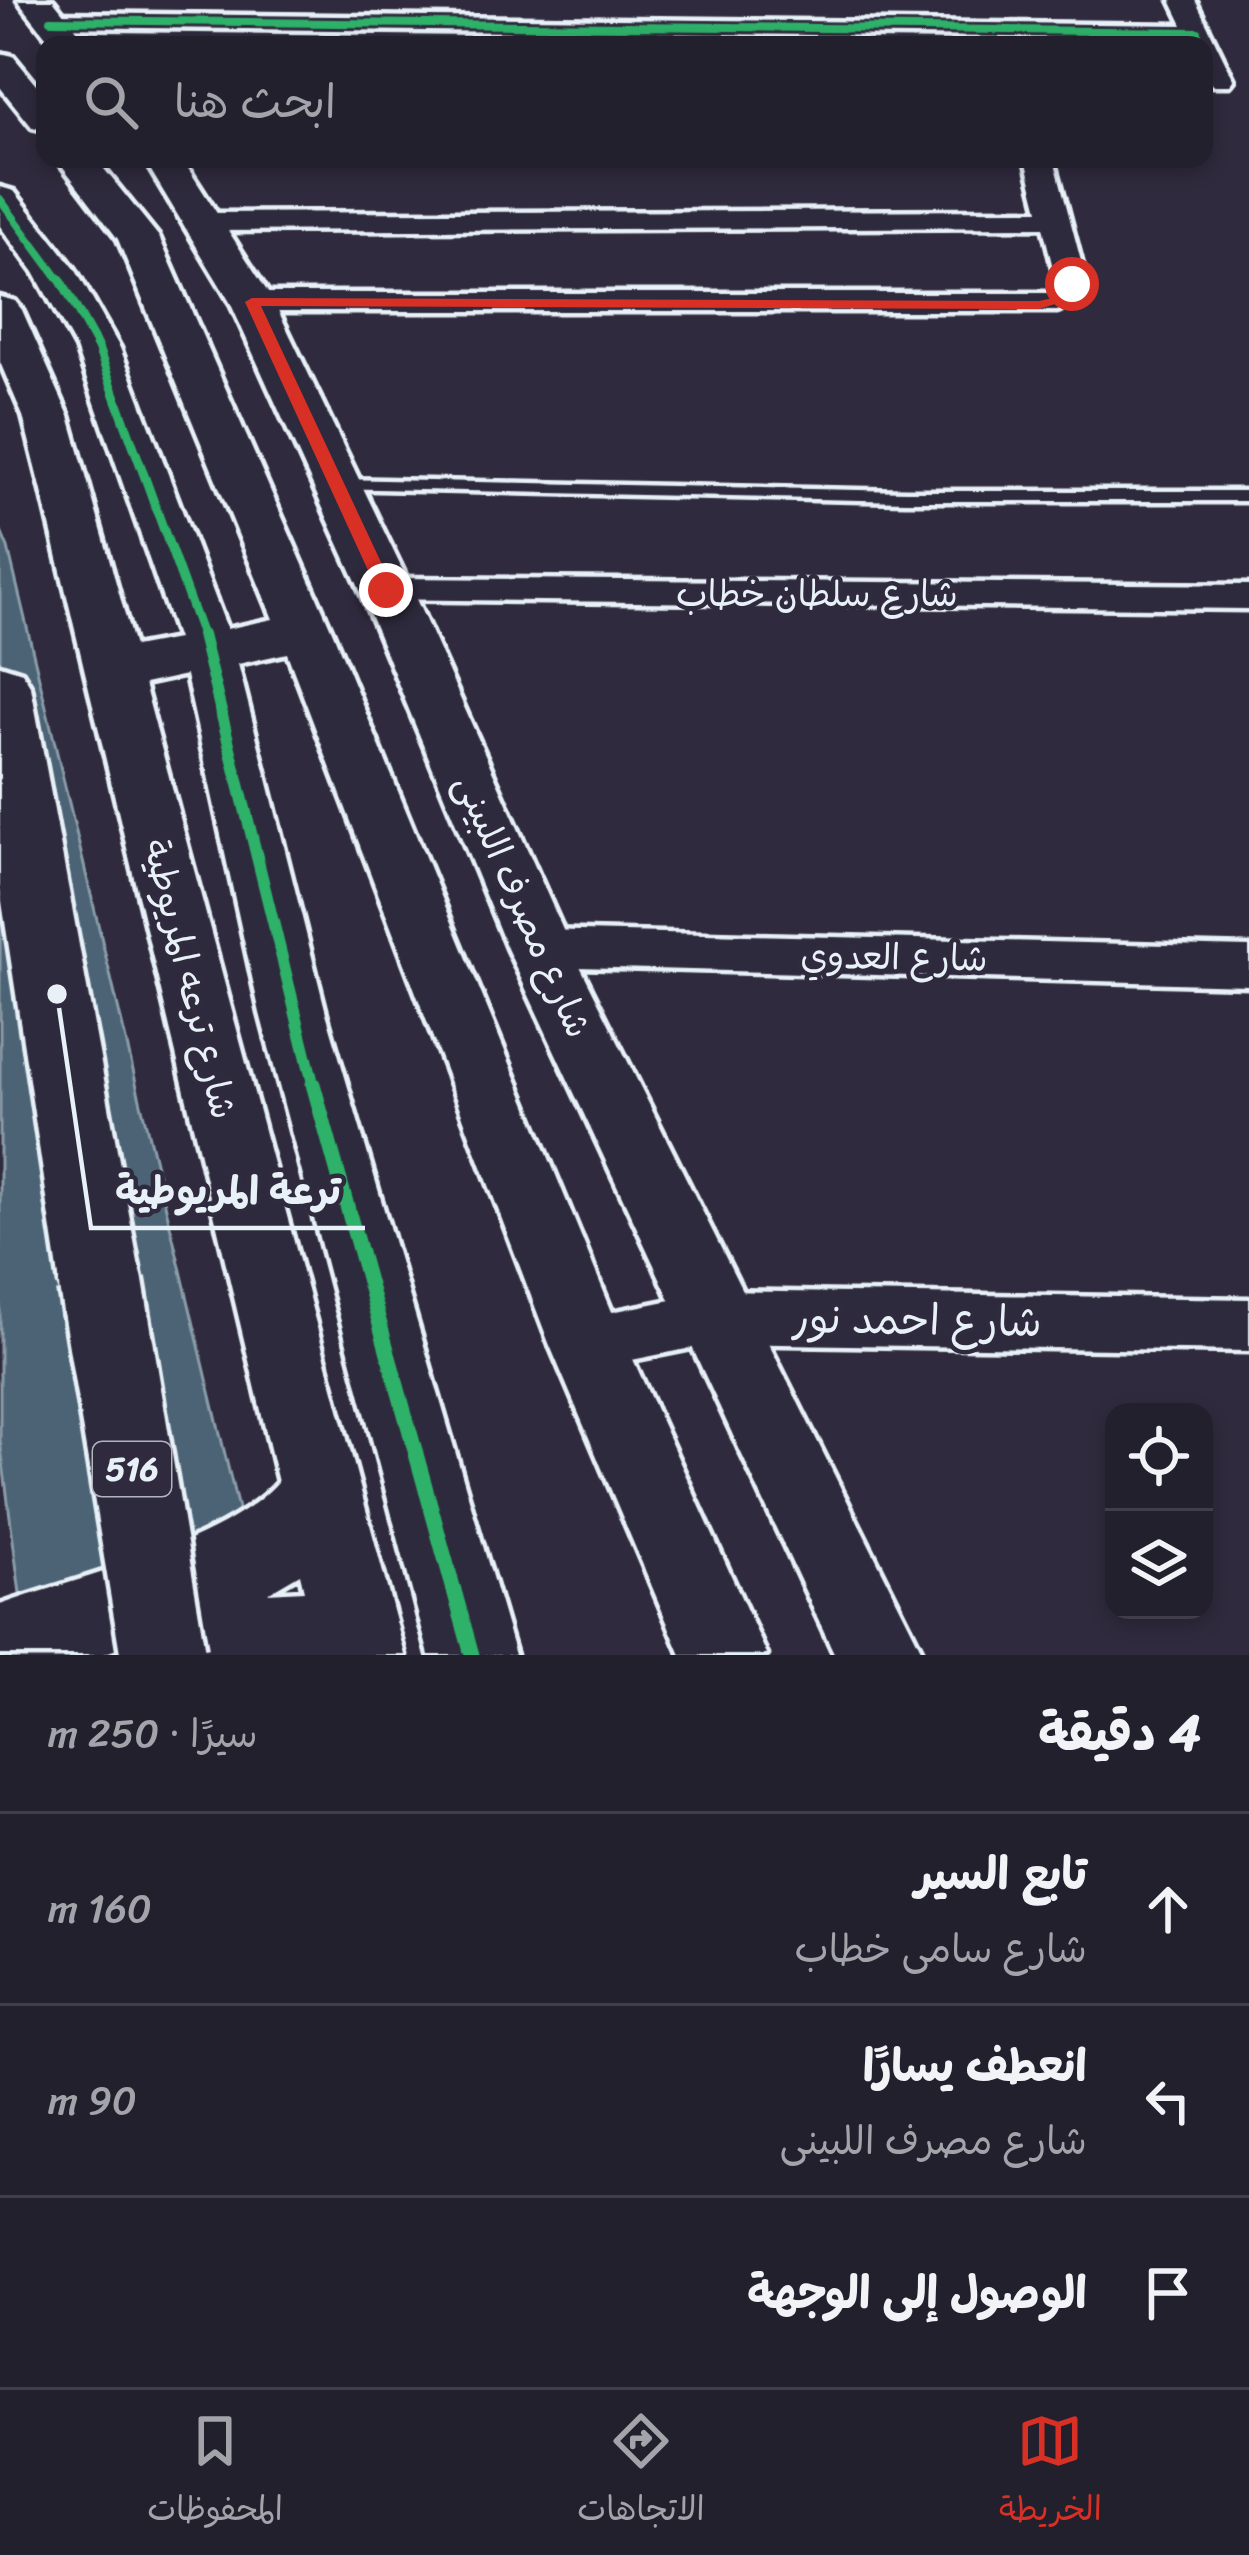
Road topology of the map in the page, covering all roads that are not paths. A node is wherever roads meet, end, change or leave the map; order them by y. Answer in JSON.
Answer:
{"nodes":[{"id":1,"x":736,"y":0,"type":"edge"},
{"id":2,"x":1013,"y":0,"type":"edge"},
{"id":3,"x":1183,"y":0,"type":"edge"},
{"id":4,"x":53,"y":22,"type":"edge"},
{"id":5,"x":740,"y":28,"type":"junction"},
{"id":6,"x":1198,"y":32,"type":"junction"},
{"id":7,"x":971,"y":36,"type":"edge"},
{"id":8,"x":1028,"y":36,"type":"edge"},
{"id":9,"x":1085,"y":36,"type":"edge"},
{"id":10,"x":1199,"y":36,"type":"edge"},
{"id":11,"x":0,"y":64,"type":"edge"},
{"id":12,"x":1213,"y":80,"type":"edge"},
{"id":13,"x":1249,"y":80,"type":"edge"},
{"id":14,"x":36,"y":108,"type":"edge"},
{"id":15,"x":83,"y":168,"type":"edge"},
{"id":16,"x":168,"y":168,"type":"edge"},
{"id":17,"x":1043,"y":168,"type":"edge"},
{"id":18,"x":0,"y":199,"type":"edge"},
{"id":19,"x":1057,"y":218,"type":"junction"},
{"id":20,"x":200,"y":222,"type":"junction"},
{"id":21,"x":252,"y":302,"type":"junction"},
{"id":22,"x":0,"y":310,"type":"edge"},
{"id":23,"x":336,"y":484,"type":"junction"},
{"id":24,"x":1249,"y":496,"type":"edge"},
{"id":25,"x":386,"y":590,"type":"junction"},
{"id":26,"x":1249,"y":597,"type":"edge"},
{"id":27,"x":305,"y":631,"type":"junction"},
{"id":28,"x":208,"y":651,"type":"junction"},
{"id":29,"x":113,"y":671,"type":"junction"},
{"id":30,"x":0,"y":687,"type":"edge"},
{"id":31,"x":538,"y":948,"type":"junction"},
{"id":32,"x":1249,"y":966,"type":"edge"},
{"id":33,"x":716,"y":1317,"type":"junction"},
{"id":34,"x":1249,"y":1325,"type":"edge"},
{"id":35,"x":587,"y":1343,"type":"junction"},
{"id":36,"x":319,"y":1497,"type":"junction"},
{"id":37,"x":0,"y":1648,"type":"edge"},
{"id":38,"x":360,"y":1649,"type":"edge"},
{"id":39,"x":164,"y":1655,"type":"edge"},
{"id":40,"x":198,"y":1655,"type":"edge"},
{"id":41,"x":472,"y":1655,"type":"edge"},
{"id":42,"x":724,"y":1655,"type":"edge"},
{"id":43,"x":881,"y":1655,"type":"edge"}],
"edges":[{"from":1,"to":5,"type":"street"},
{"from":2,"to":8,"type":"street"},
{"from":3,"to":6,"type":"street"},
{"from":4,"to":5,"type":"street"},
{"from":5,"to":7,"type":"street"},
{"from":6,"to":9,"type":"street"},
{"from":6,"to":10,"type":"street"},
{"from":11,"to":14,"type":"main road"},
{"from":12,"to":13,"type":"street"},
{"from":15,"to":27,"type":"main road"},
{"from":16,"to":20,"type":"main road","name":"شارع مصرف اللبينى"},
{"from":17,"to":19,"type":"street"},
{"from":18,"to":28,"type":"main road"},
{"from":19,"to":20,"type":"street"},
{"from":19,"to":21,"type":"street"},
{"from":20,"to":21,"type":"main road","name":"شارع مصرف اللبينى"},
{"from":21,"to":23,"type":"main road","name":"شارع مصرف اللبينى"},
{"from":22,"to":29,"type":"main road","name":"شارع ترعه المريوطية"},
{"from":23,"to":24,"type":"lane"},
{"from":23,"to":25,"type":"main road","name":"شارع مصرف اللبينى"},
{"from":25,"to":26,"type":"street","name":"شارع سلطان خطاب"},
{"from":25,"to":31,"type":"main road","name":"شارع مصرف اللبينى"},
{"from":27,"to":28,"type":"main road"},
{"from":27,"to":35,"type":"main road"},
{"from":28,"to":29,"type":"main road"},
{"from":28,"to":41,"type":"main road"},
{"from":29,"to":36,"type":"main road","name":"شارع ترعه المريوطية"},
{"from":30,"to":39,"type":"highway","number":"516","bridge":true},
{"from":31,"to":32,"type":"street","name":"شارع العدوي"},
{"from":31,"to":33,"type":"main road","name":"شارع مصرف اللبينى"},
{"from":33,"to":34,"type":"street","name":"شارع احمد نور"},
{"from":33,"to":35,"type":"street","name":"شارع احمد نور"},
{"from":33,"to":43,"type":"main road","name":"شارع مصرف اللبينى"},
{"from":35,"to":42,"type":"main road"},
{"from":36,"to":37,"type":"main road"},
{"from":36,"to":38,"type":"main road","name":"شارع ترعه المريوطية"},
{"from":38,"to":40,"type":"main road"}]}
